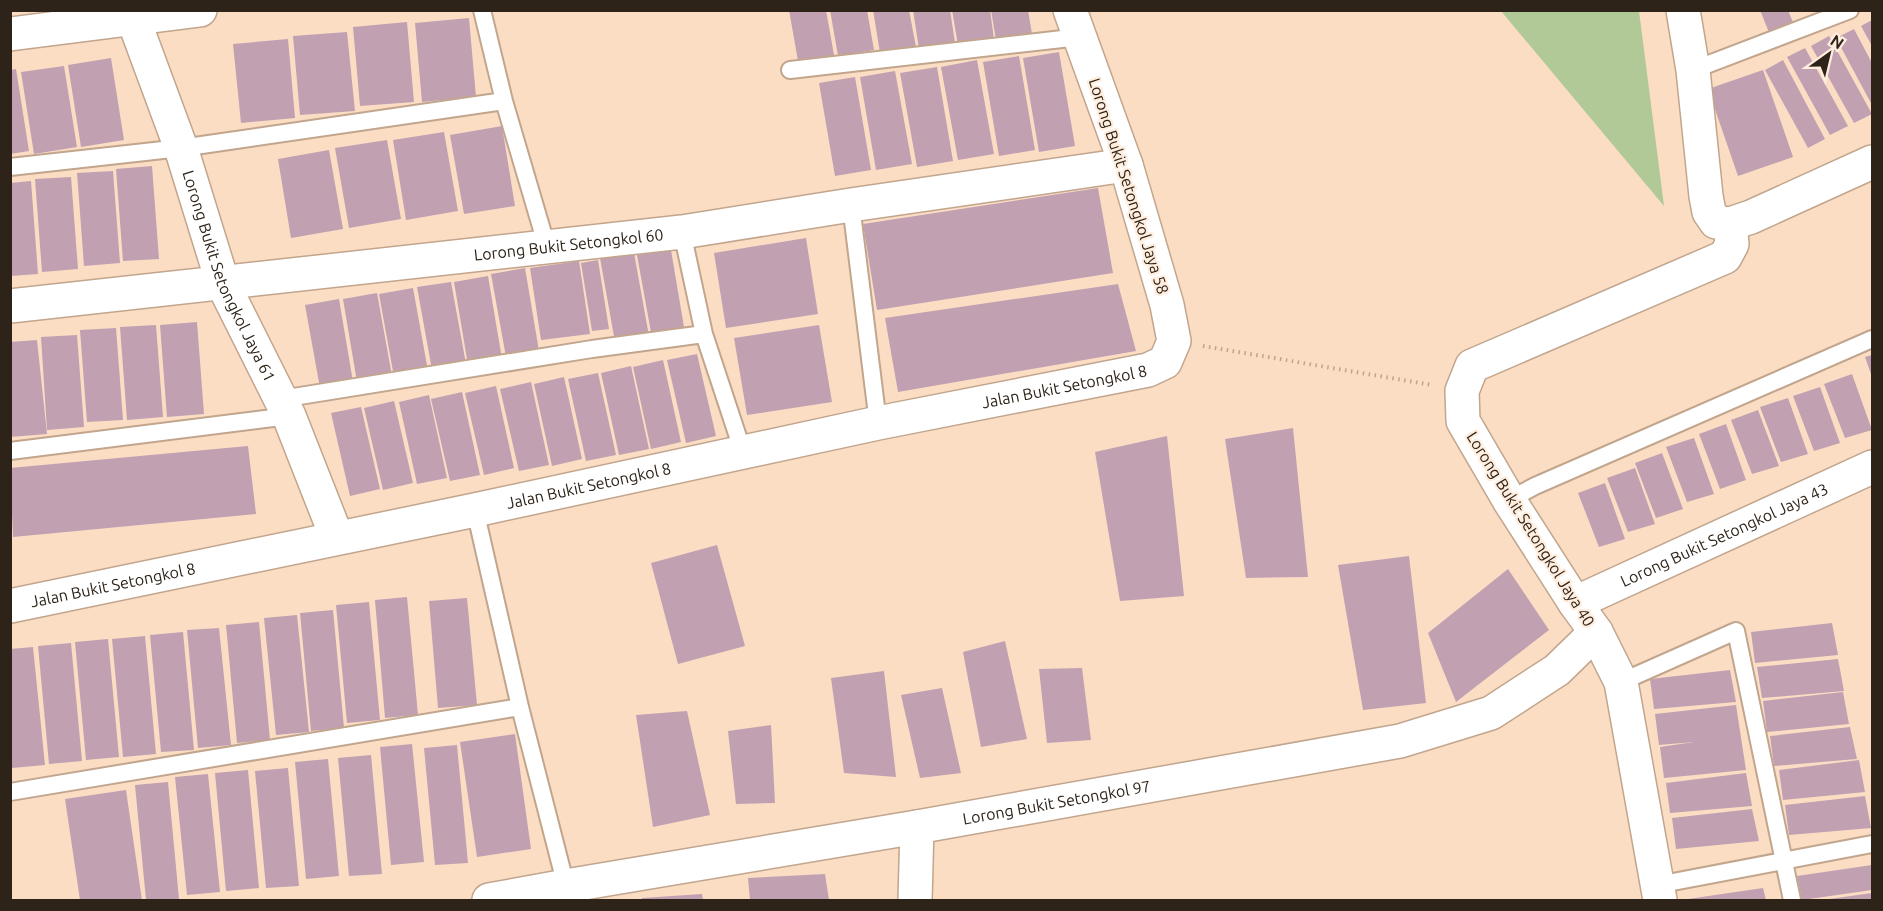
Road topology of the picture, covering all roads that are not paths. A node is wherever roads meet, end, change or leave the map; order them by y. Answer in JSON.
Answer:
{"nodes":[{"id":1,"x":200,"y":10,"type":"edge"},
{"id":2,"x":482,"y":10,"type":"edge"},
{"id":3,"x":1683,"y":10,"type":"edge"},
{"id":4,"x":1850,"y":10,"type":"edge"},
{"id":5,"x":131,"y":15,"type":"edge"},
{"id":6,"x":1075,"y":24,"type":"edge"},
{"id":7,"x":10,"y":34,"type":"edge"},
{"id":8,"x":790,"y":70,"type":"dead end"},
{"id":9,"x":1693,"y":70,"type":"junction"},
{"id":10,"x":504,"y":101,"type":"junction"},
{"id":11,"x":181,"y":148,"type":"junction"},
{"id":12,"x":1872,"y":162,"type":"edge"},
{"id":13,"x":1126,"y":165,"type":"junction"},
{"id":14,"x":10,"y":167,"type":"edge"},
{"id":15,"x":850,"y":205,"type":"junction"},
{"id":16,"x":1730,"y":224,"type":"junction"},
{"id":17,"x":682,"y":232,"type":"junction"},
{"id":18,"x":547,"y":248,"type":"junction"},
{"id":19,"x":223,"y":284,"type":"junction"},
{"id":20,"x":10,"y":306,"type":"edge"},
{"id":21,"x":704,"y":334,"type":"junction"},
{"id":22,"x":1872,"y":339,"type":"edge"},
{"id":23,"x":1169,"y":351,"type":"joint"},
{"id":24,"x":285,"y":407,"type":"junction"},
{"id":25,"x":878,"y":423,"type":"junction"},
{"id":26,"x":10,"y":451,"type":"edge"},
{"id":27,"x":743,"y":452,"type":"junction"},
{"id":28,"x":1872,"y":467,"type":"edge"},
{"id":29,"x":1509,"y":500,"type":"junction"},
{"id":30,"x":475,"y":510,"type":"junction"},
{"id":31,"x":337,"y":538,"type":"junction"},
{"id":32,"x":1575,"y":603,"type":"junction"},
{"id":33,"x":10,"y":606,"type":"edge"},
{"id":34,"x":1596,"y":632,"type":"junction"},
{"id":35,"x":1622,"y":682,"type":"junction"},
{"id":36,"x":520,"y":707,"type":"junction"},
{"id":37,"x":10,"y":792,"type":"edge"},
{"id":38,"x":917,"y":827,"type":"junction"},
{"id":39,"x":1872,"y":844,"type":"edge"},
{"id":40,"x":1784,"y":861,"type":"junction"},
{"id":41,"x":566,"y":886,"type":"junction"},
{"id":42,"x":1658,"y":893,"type":"edge"},
{"id":43,"x":489,"y":900,"type":"edge"},
{"id":44,"x":915,"y":900,"type":"edge"},
{"id":45,"x":1792,"y":900,"type":"edge"}],
"edges":[{"from":1,"to":5,"type":"street"},
{"from":2,"to":10,"type":"lane"},
{"from":3,"to":9,"type":"street"},
{"from":4,"to":9,"type":"lane"},
{"from":5,"to":7,"type":"street"},
{"from":5,"to":11,"type":"street","name":"Lorong Bukit Setongkol Jaya 61"},
{"from":6,"to":8,"type":"lane"},
{"from":6,"to":13,"type":"street","name":"Lorong Bukit Setongkol Jaya 58"},
{"from":9,"to":16,"type":"street"},
{"from":10,"to":11,"type":"lane"},
{"from":10,"to":18,"type":"lane"},
{"from":11,"to":14,"type":"lane"},
{"from":11,"to":19,"type":"street","name":"Lorong Bukit Setongkol Jaya 61"},
{"from":12,"to":16,"type":"street"},
{"from":13,"to":15,"type":"street","name":"Lorong Bukit Setongkol 60"},
{"from":13,"to":23,"type":"street","name":"Lorong Bukit Setongkol Jaya 58"},
{"from":15,"to":17,"type":"street","name":"Lorong Bukit Setongkol 60"},
{"from":15,"to":25,"type":"lane"},
{"from":16,"to":29,"type":"street","name":"Lorong Bukit Setongkol Jaya 40"},
{"from":17,"to":18,"type":"street","name":"Lorong Bukit Setongkol 60"},
{"from":17,"to":21,"type":"lane"},
{"from":18,"to":19,"type":"street","name":"Lorong Bukit Setongkol 60"},
{"from":19,"to":20,"type":"street","name":"Lorong Bukit Setongkol 60"},
{"from":19,"to":24,"type":"street","name":"Lorong Bukit Setongkol Jaya 61"},
{"from":21,"to":24,"type":"lane"},
{"from":21,"to":27,"type":"lane"},
{"from":22,"to":29,"type":"lane"},
{"from":23,"to":25,"type":"street","name":"Jalan Bukit Setongkol 8"},
{"from":24,"to":26,"type":"lane"},
{"from":24,"to":31,"type":"street","name":"Lorong Bukit Setongkol Jaya 61"},
{"from":25,"to":27,"type":"street","name":"Jalan Bukit Setongkol 8"},
{"from":27,"to":30,"type":"street","name":"Jalan Bukit Setongkol 8"},
{"from":28,"to":32,"type":"street","name":"Lorong Bukit Setongkol Jaya 43"},
{"from":29,"to":32,"type":"street","name":"Lorong Bukit Setongkol Jaya 40"},
{"from":30,"to":31,"type":"street","name":"Jalan Bukit Setongkol 8"},
{"from":30,"to":36,"type":"lane"},
{"from":31,"to":33,"type":"street","name":"Jalan Bukit Setongkol 8"},
{"from":32,"to":34,"type":"street","name":"Lorong Bukit Setongkol Jaya 40"},
{"from":34,"to":35,"type":"street","name":"Lorong Bukit Setongkol Jaya 40"},
{"from":34,"to":38,"type":"street","name":"Lorong Bukit Setongkol 97"},
{"from":35,"to":40,"type":"lane"},
{"from":35,"to":42,"type":"street","name":"Lorong Bukit Setongkol Jaya 40"},
{"from":36,"to":37,"type":"lane"},
{"from":36,"to":41,"type":"lane"},
{"from":38,"to":41,"type":"street","name":"Lorong Bukit Setongkol 97"},
{"from":38,"to":44,"type":"street"},
{"from":39,"to":40,"type":"lane"},
{"from":40,"to":42,"type":"lane"},
{"from":40,"to":45,"type":"lane"},
{"from":41,"to":43,"type":"street","name":"Lorong Bukit Setongkol 97"}]}
